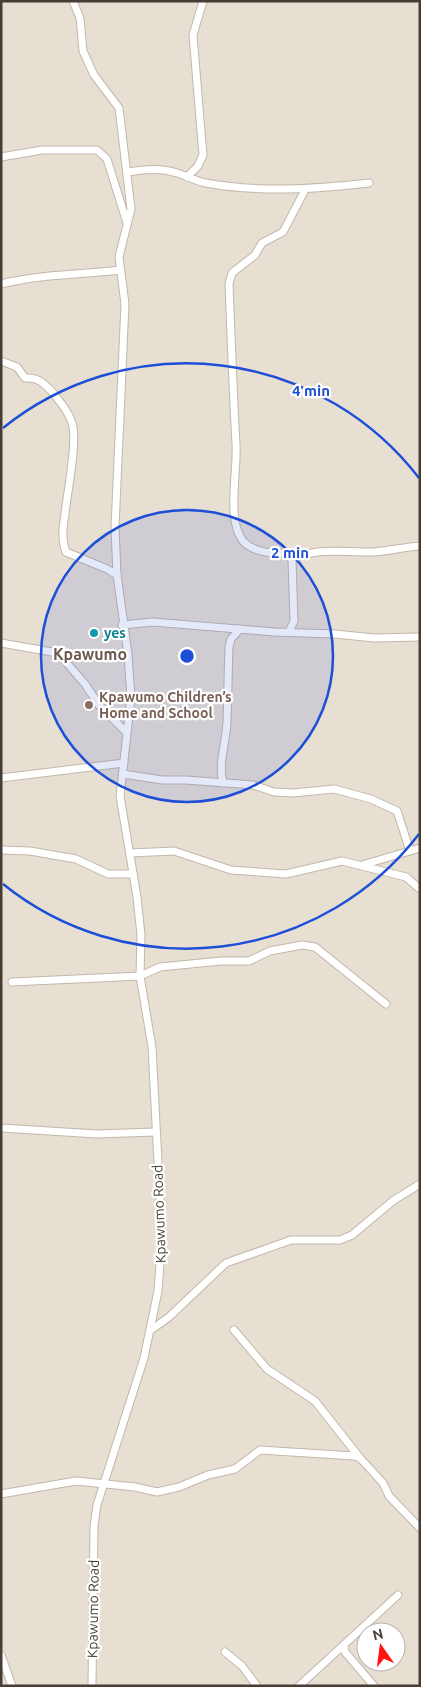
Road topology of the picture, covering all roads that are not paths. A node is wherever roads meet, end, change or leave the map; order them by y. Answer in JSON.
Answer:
{"nodes":[{"id":1,"x":73,"y":1,"type":"edge"},
{"id":2,"x":203,"y":1,"type":"edge"},
{"id":3,"x":1,"y":157,"type":"edge"},
{"id":4,"x":128,"y":172,"type":"junction"},
{"id":5,"x":186,"y":177,"type":"junction"},
{"id":6,"x":370,"y":183,"type":"dead end"},
{"id":7,"x":305,"y":190,"type":"junction"},
{"id":8,"x":128,"y":224,"type":"junction"},
{"id":9,"x":120,"y":270,"type":"junction"},
{"id":10,"x":1,"y":284,"type":"edge"},
{"id":11,"x":1,"y":362,"type":"edge"},
{"id":12,"x":420,"y":546,"type":"edge"},
{"id":13,"x":301,"y":554,"type":"junction"},
{"id":14,"x":117,"y":575,"type":"junction"},
{"id":15,"x":122,"y":625,"type":"junction"},
{"id":16,"x":240,"y":629,"type":"junction"},
{"id":17,"x":289,"y":632,"type":"junction"},
{"id":18,"x":420,"y":637,"type":"edge"},
{"id":19,"x":1,"y":643,"type":"edge"},
{"id":20,"x":126,"y":732,"type":"junction"},
{"id":21,"x":124,"y":763,"type":"junction"},
{"id":22,"x":123,"y":774,"type":"junction"},
{"id":23,"x":1,"y":778,"type":"edge"},
{"id":24,"x":222,"y":783,"type":"junction"},
{"id":25,"x":420,"y":848,"type":"edge"},
{"id":26,"x":1,"y":850,"type":"edge"},
{"id":27,"x":410,"y":850,"type":"junction"},
{"id":28,"x":131,"y":853,"type":"junction"},
{"id":29,"x":362,"y":866,"type":"junction"},
{"id":30,"x":133,"y":874,"type":"junction"},
{"id":31,"x":420,"y":889,"type":"edge"},
{"id":32,"x":140,"y":976,"type":"junction"},
{"id":33,"x":12,"y":982,"type":"dead end"},
{"id":34,"x":386,"y":1004,"type":"dead end"},
{"id":35,"x":1,"y":1128,"type":"edge"},
{"id":36,"x":155,"y":1132,"type":"junction"},
{"id":37,"x":420,"y":1184,"type":"edge"},
{"id":38,"x":151,"y":1330,"type":"junction"},
{"id":39,"x":234,"y":1330,"type":"dead end"},
{"id":40,"x":360,"y":1458,"type":"junction"},
{"id":41,"x":102,"y":1483,"type":"junction"},
{"id":42,"x":1,"y":1494,"type":"edge"},
{"id":43,"x":420,"y":1528,"type":"edge"},
{"id":44,"x":398,"y":1594,"type":"dead end"},
{"id":45,"x":344,"y":1646,"type":"junction"},
{"id":46,"x":225,"y":1652,"type":"dead end"},
{"id":47,"x":1,"y":1655,"type":"edge"},
{"id":48,"x":12,"y":1686,"type":"edge"},
{"id":49,"x":92,"y":1686,"type":"edge"},
{"id":50,"x":257,"y":1686,"type":"edge"},
{"id":51,"x":299,"y":1686,"type":"edge"},
{"id":52,"x":374,"y":1686,"type":"edge"}],
"edges":[{"from":1,"to":4,"type":"street","name":"Kpawumo Road"},
{"from":2,"to":5,"type":"street"},
{"from":3,"to":8,"type":"street"},
{"from":4,"to":5,"type":"street"},
{"from":4,"to":8,"type":"street","name":"Kpawumo Road"},
{"from":5,"to":7,"type":"street"},
{"from":6,"to":7,"type":"street"},
{"from":7,"to":13,"type":"street"},
{"from":8,"to":9,"type":"street","name":"Kpawumo Road"},
{"from":9,"to":10,"type":"street"},
{"from":9,"to":14,"type":"street","name":"Kpawumo Road"},
{"from":11,"to":14,"type":"street"},
{"from":12,"to":13,"type":"street"},
{"from":13,"to":17,"type":"street"},
{"from":14,"to":15,"type":"street","name":"Kpawumo Road"},
{"from":15,"to":16,"type":"street"},
{"from":15,"to":20,"type":"street","name":"Kpawumo Road"},
{"from":16,"to":17,"type":"street"},
{"from":16,"to":24,"type":"street"},
{"from":17,"to":18,"type":"street"},
{"from":19,"to":20,"type":"street"},
{"from":20,"to":21,"type":"street","name":"Kpawumo Road"},
{"from":21,"to":22,"type":"street","name":"Kpawumo Road"},
{"from":21,"to":23,"type":"street"},
{"from":22,"to":24,"type":"street"},
{"from":22,"to":28,"type":"street","name":"Kpawumo Road"},
{"from":24,"to":27,"type":"street"},
{"from":25,"to":27,"type":"street"},
{"from":26,"to":30,"type":"street"},
{"from":27,"to":29,"type":"street"},
{"from":28,"to":29,"type":"street"},
{"from":28,"to":30,"type":"street","name":"Kpawumo Road"},
{"from":29,"to":31,"type":"street"},
{"from":30,"to":32,"type":"street","name":"Kpawumo Road"},
{"from":32,"to":33,"type":"street"},
{"from":32,"to":34,"type":"street"},
{"from":32,"to":36,"type":"street","name":"Kpawumo Road"},
{"from":35,"to":36,"type":"street"},
{"from":36,"to":38,"type":"street","name":"Kpawumo Road"},
{"from":37,"to":38,"type":"street"},
{"from":38,"to":41,"type":"street","name":"Kpawumo Road"},
{"from":39,"to":40,"type":"street"},
{"from":40,"to":41,"type":"street"},
{"from":40,"to":43,"type":"street"},
{"from":41,"to":42,"type":"street"},
{"from":41,"to":49,"type":"street","name":"Kpawumo Road"},
{"from":44,"to":45,"type":"street"},
{"from":45,"to":51,"type":"street"},
{"from":45,"to":52,"type":"street"},
{"from":46,"to":50,"type":"street"},
{"from":47,"to":48,"type":"street"}]}
